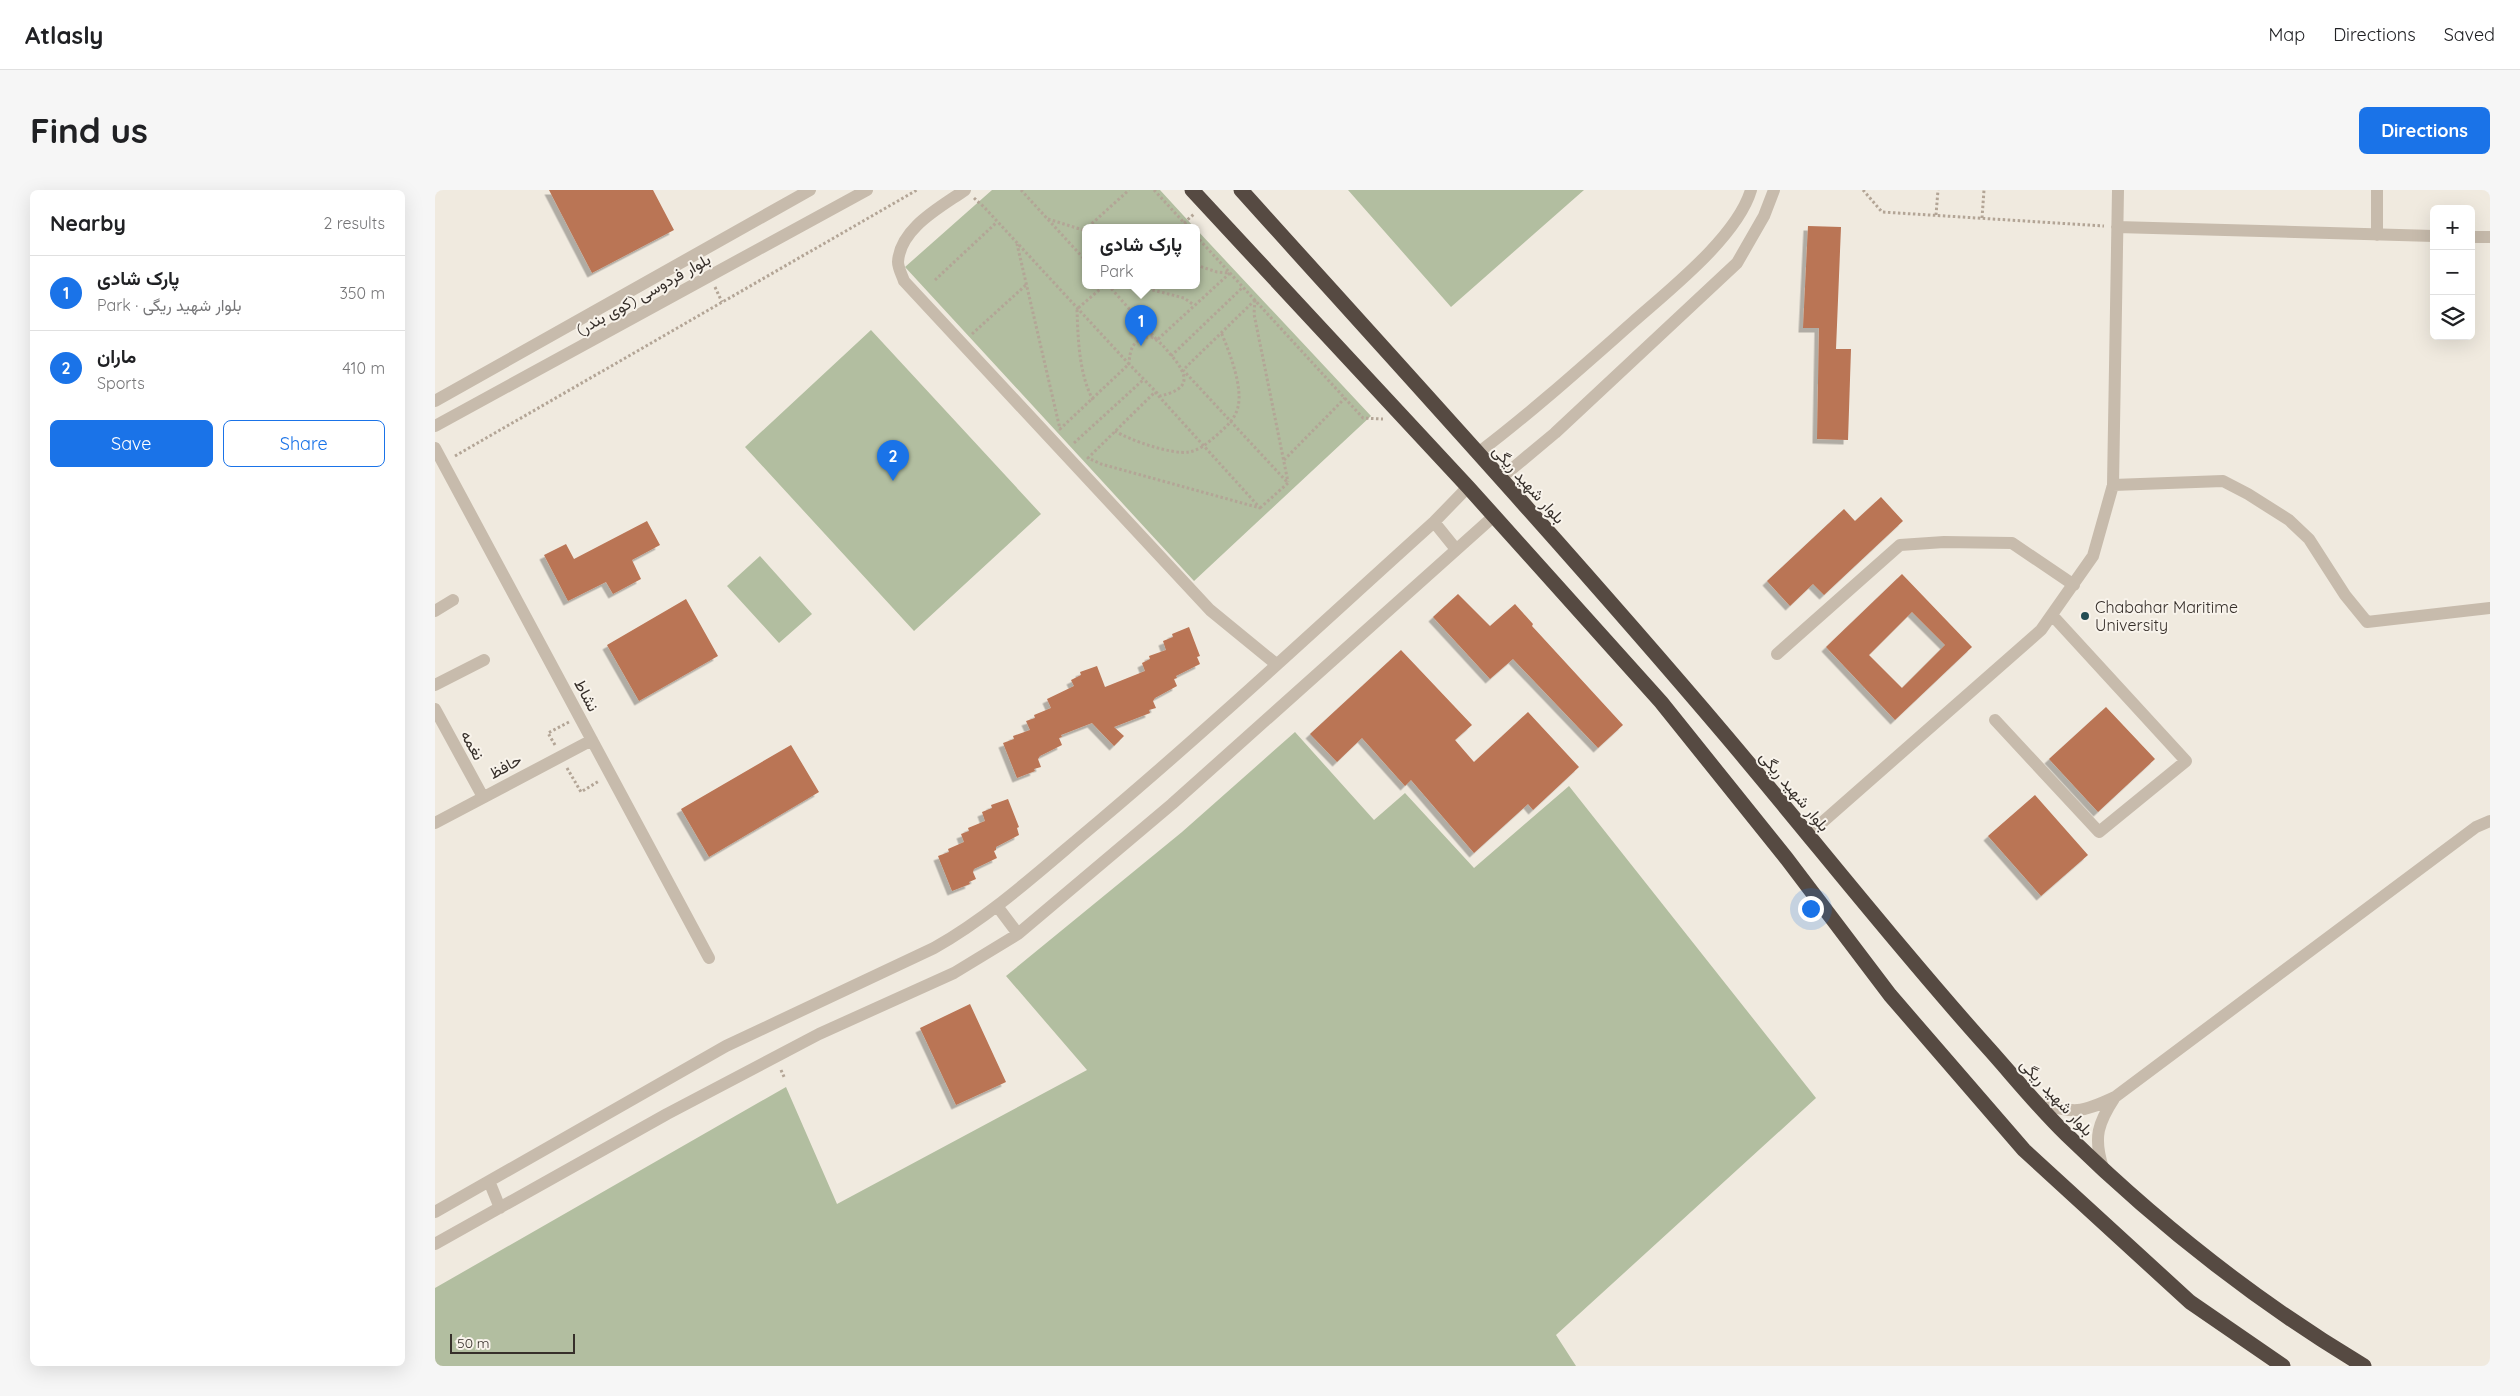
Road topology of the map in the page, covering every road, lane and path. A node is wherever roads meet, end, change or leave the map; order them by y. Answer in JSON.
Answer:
{"nodes":[{"id":1,"x":917,"y":190,"type":"edge"},
{"id":2,"x":1021,"y":190,"type":"edge"},
{"id":3,"x":1029,"y":190,"type":"edge"},
{"id":4,"x":1129,"y":190,"type":"edge"},
{"id":5,"x":1154,"y":190,"type":"edge"},
{"id":6,"x":1192,"y":190,"type":"edge"},
{"id":7,"x":1241,"y":190,"type":"edge"},
{"id":8,"x":1751,"y":190,"type":"edge"},
{"id":9,"x":1774,"y":190,"type":"edge"},
{"id":10,"x":1863,"y":190,"type":"edge"},
{"id":11,"x":1938,"y":190,"type":"edge"},
{"id":12,"x":1984,"y":190,"type":"edge"},
{"id":13,"x":2118,"y":190,"type":"edge"},
{"id":14,"x":2377,"y":190,"type":"edge"},
{"id":15,"x":862,"y":191,"type":"edge"},
{"id":16,"x":802,"y":192,"type":"edge"},
{"id":17,"x":968,"y":193,"type":"edge"},
{"id":18,"x":1025,"y":194,"type":"junction"},
{"id":19,"x":1936,"y":215,"type":"junction"},
{"id":20,"x":1982,"y":218,"type":"junction"},
{"id":21,"x":1048,"y":219,"type":"junction"},
{"id":22,"x":997,"y":222,"type":"junction"},
{"id":23,"x":1092,"y":224,"type":"edge"},
{"id":24,"x":1185,"y":224,"type":"edge"},
{"id":25,"x":2117,"y":227,"type":"junction"},
{"id":26,"x":1082,"y":228,"type":"edge"},
{"id":27,"x":2377,"y":235,"type":"junction"},
{"id":28,"x":2430,"y":236,"type":"edge"},
{"id":29,"x":2475,"y":237,"type":"edge"},
{"id":30,"x":2490,"y":237,"type":"edge"},
{"id":31,"x":1200,"y":240,"type":"edge"},
{"id":32,"x":1017,"y":244,"type":"junction"},
{"id":33,"x":1082,"y":257,"type":"edge"},
{"id":34,"x":1200,"y":267,"type":"edge"},
{"id":35,"x":1230,"y":273,"type":"junction"},
{"id":36,"x":935,"y":280,"type":"dead end"},
{"id":37,"x":1027,"y":284,"type":"junction"},
{"id":38,"x":1243,"y":288,"type":"junction"},
{"id":39,"x":1102,"y":289,"type":"edge"},
{"id":40,"x":1111,"y":289,"type":"edge"},
{"id":41,"x":1149,"y":289,"type":"edge"},
{"id":42,"x":1255,"y":300,"type":"junction"},
{"id":43,"x":1194,"y":305,"type":"junction"},
{"id":44,"x":1077,"y":309,"type":"junction"},
{"id":45,"x":1221,"y":332,"type":"junction"},
{"id":46,"x":1157,"y":340,"type":"junction"},
{"id":47,"x":962,"y":343,"type":"junction"},
{"id":48,"x":1171,"y":356,"type":"junction"},
{"id":49,"x":1129,"y":364,"type":"junction"},
{"id":50,"x":1183,"y":370,"type":"junction"},
{"id":51,"x":1143,"y":380,"type":"junction"},
{"id":52,"x":1155,"y":392,"type":"junction"},
{"id":53,"x":1345,"y":398,"type":"junction"},
{"id":54,"x":1093,"y":400,"type":"junction"},
{"id":55,"x":435,"y":401,"type":"edge"},
{"id":56,"x":1407,"y":421,"type":"junction"},
{"id":57,"x":1232,"y":422,"type":"junction"},
{"id":58,"x":435,"y":426,"type":"edge"},
{"id":59,"x":1115,"y":431,"type":"junction"},
{"id":60,"x":1074,"y":444,"type":"dead end"},
{"id":61,"x":1204,"y":446,"type":"junction"},
{"id":62,"x":435,"y":448,"type":"edge"},
{"id":63,"x":1479,"y":453,"type":"junction"},
{"id":64,"x":1283,"y":460,"type":"junction"},
{"id":65,"x":443,"y":464,"type":"junction"},
{"id":66,"x":1501,"y":478,"type":"junction"},
{"id":67,"x":1288,"y":483,"type":"junction"},
{"id":68,"x":2113,"y":485,"type":"junction"},
{"id":69,"x":1468,"y":487,"type":"junction"},
{"id":70,"x":1260,"y":508,"type":"junction"},
{"id":71,"x":1493,"y":516,"type":"junction"},
{"id":72,"x":1434,"y":522,"type":"junction"},
{"id":73,"x":1455,"y":548,"type":"junction"},
{"id":74,"x":2074,"y":585,"type":"junction"},
{"id":75,"x":453,"y":600,"type":"dead end"},
{"id":76,"x":2490,"y":608,"type":"edge"},
{"id":77,"x":435,"y":610,"type":"edge"},
{"id":78,"x":2052,"y":615,"type":"junction"},
{"id":79,"x":1777,"y":654,"type":"dead end"},
{"id":80,"x":484,"y":660,"type":"dead end"},
{"id":81,"x":1276,"y":664,"type":"junction"},
{"id":82,"x":435,"y":685,"type":"edge"},
{"id":83,"x":435,"y":709,"type":"edge"},
{"id":84,"x":1995,"y":720,"type":"dead end"},
{"id":85,"x":592,"y":740,"type":"junction"},
{"id":86,"x":483,"y":797,"type":"junction"},
{"id":87,"x":2490,"y":821,"type":"edge"},
{"id":88,"x":435,"y":823,"type":"edge"},
{"id":89,"x":1809,"y":834,"type":"junction"},
{"id":90,"x":997,"y":906,"type":"junction"},
{"id":91,"x":1018,"y":934,"type":"junction"},
{"id":92,"x":709,"y":958,"type":"dead end"},
{"id":93,"x":2115,"y":1097,"type":"junction"},
{"id":94,"x":2038,"y":1103,"type":"junction"},
{"id":95,"x":2103,"y":1168,"type":"junction"},
{"id":96,"x":489,"y":1181,"type":"junction"},
{"id":97,"x":500,"y":1208,"type":"junction"},
{"id":98,"x":435,"y":1212,"type":"edge"},
{"id":99,"x":435,"y":1244,"type":"edge"},
{"id":100,"x":2283,"y":1366,"type":"edge"},
{"id":101,"x":2364,"y":1366,"type":"edge"}],
"edges":[{"from":1,"to":65,"type":"path"},
{"from":2,"to":18,"type":"path"},
{"from":3,"to":18,"type":"path"},
{"from":4,"to":23,"type":"path"},
{"from":5,"to":24,"type":"path"},
{"from":6,"to":56,"type":"highway"},
{"from":7,"to":63,"type":"highway","name":"بلوار شهید ریگی"},
{"from":8,"to":63,"type":"street"},
{"from":9,"to":66,"type":"street"},
{"from":10,"to":19,"type":"path"},
{"from":11,"to":19,"type":"path"},
{"from":12,"to":20,"type":"path"},
{"from":13,"to":25,"type":"street"},
{"from":14,"to":27,"type":"street"},
{"from":15,"to":58,"type":"street","name":"بلوار فردوسی (کوی بندر)"},
{"from":16,"to":55,"type":"street","name":"بلوار فردوسی (کوی بندر)"},
{"from":17,"to":22,"type":"path"},
{"from":17,"to":47,"type":"street"},
{"from":18,"to":21,"type":"path"},
{"from":19,"to":20,"type":"path"},
{"from":20,"to":25,"type":"path"},
{"from":21,"to":26,"type":"path"},
{"from":21,"to":33,"type":"path"},
{"from":22,"to":32,"type":"path"},
{"from":22,"to":36,"type":"path"},
{"from":25,"to":27,"type":"street"},
{"from":25,"to":68,"type":"street"},
{"from":27,"to":28,"type":"street"},
{"from":29,"to":30,"type":"street"},
{"from":31,"to":35,"type":"path"},
{"from":32,"to":37,"type":"path"},
{"from":32,"to":44,"type":"path"},
{"from":34,"to":35,"type":"path"},
{"from":35,"to":38,"type":"path"},
{"from":35,"to":43,"type":"path"},
{"from":37,"to":47,"type":"path"},
{"from":37,"to":54,"type":"path"},
{"from":38,"to":42,"type":"path"},
{"from":38,"to":48,"type":"path"},
{"from":39,"to":44,"type":"path"},
{"from":40,"to":46,"type":"path"},
{"from":41,"to":43,"type":"path"},
{"from":42,"to":45,"type":"path"},
{"from":42,"to":53,"type":"path"},
{"from":42,"to":64,"type":"path"},
{"from":43,"to":46,"type":"path"},
{"from":44,"to":49,"type":"path"},
{"from":44,"to":54,"type":"path"},
{"from":45,"to":50,"type":"path"},
{"from":45,"to":57,"type":"path"},
{"from":46,"to":48,"type":"path"},
{"from":46,"to":49,"type":"path"},
{"from":47,"to":81,"type":"street"},
{"from":48,"to":50,"type":"path"},
{"from":49,"to":51,"type":"path"},
{"from":49,"to":54,"type":"path"},
{"from":50,"to":52,"type":"path"},
{"from":50,"to":57,"type":"path"},
{"from":51,"to":52,"type":"path"},
{"from":51,"to":60,"type":"path"},
{"from":52,"to":59,"type":"path"},
{"from":52,"to":61,"type":"path"},
{"from":53,"to":56,"type":"path"},
{"from":53,"to":64,"type":"path"},
{"from":56,"to":69,"type":"highway"},
{"from":57,"to":61,"type":"path"},
{"from":57,"to":67,"type":"path"},
{"from":59,"to":61,"type":"path"},
{"from":59,"to":70,"type":"path"},
{"from":61,"to":70,"type":"path"},
{"from":62,"to":65,"type":"street","name":"نشاط"},
{"from":63,"to":66,"type":"highway","name":"بلوار شهید ریگی"},
{"from":64,"to":67,"type":"path"},
{"from":65,"to":85,"type":"street","name":"نشاط"},
{"from":66,"to":89,"type":"highway","name":"بلوار شهید ریگی"},
{"from":67,"to":70,"type":"path"},
{"from":68,"to":74,"type":"street"},
{"from":68,"to":76,"type":"street"},
{"from":69,"to":71,"type":"highway"},
{"from":69,"to":72,"type":"street"},
{"from":71,"to":73,"type":"street"},
{"from":71,"to":100,"type":"highway"},
{"from":72,"to":73,"type":"street"},
{"from":72,"to":81,"type":"street"},
{"from":73,"to":91,"type":"street"},
{"from":74,"to":78,"type":"street"},
{"from":74,"to":79,"type":"street"},
{"from":75,"to":77,"type":"street"},
{"from":78,"to":84,"type":"street"},
{"from":78,"to":89,"type":"street"},
{"from":80,"to":82,"type":"street"},
{"from":81,"to":90,"type":"street"},
{"from":83,"to":86,"type":"street","name":"نغمه"},
{"from":85,"to":86,"type":"street","name":"حافظ"},
{"from":85,"to":92,"type":"street","name":"نشاط"},
{"from":86,"to":88,"type":"street","name":"حافظ"},
{"from":87,"to":93,"type":"street"},
{"from":89,"to":94,"type":"highway","name":"بلوار شهید ریگی"},
{"from":90,"to":91,"type":"street"},
{"from":90,"to":96,"type":"street"},
{"from":91,"to":97,"type":"street"},
{"from":93,"to":94,"type":"street"},
{"from":93,"to":95,"type":"street"},
{"from":94,"to":95,"type":"highway","name":"بلوار شهید ریگی"},
{"from":95,"to":101,"type":"highway","name":"بلوار شهید ریگی"},
{"from":96,"to":97,"type":"street"},
{"from":96,"to":98,"type":"street"},
{"from":97,"to":99,"type":"street"}]}
